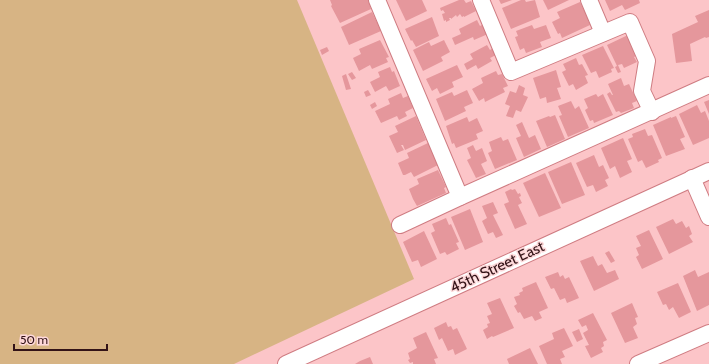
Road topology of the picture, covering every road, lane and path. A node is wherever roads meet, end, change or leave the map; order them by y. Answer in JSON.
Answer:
{"nodes":[{"id":1,"x":377,"y":0,"type":"edge"},
{"id":2,"x":481,"y":0,"type":"edge"},
{"id":3,"x":590,"y":0,"type":"edge"},
{"id":4,"x":604,"y":33,"type":"junction"},
{"id":5,"x":709,"y":85,"type":"edge"},
{"id":6,"x":652,"y":112,"type":"junction"},
{"id":7,"x":709,"y":171,"type":"edge"},
{"id":8,"x":692,"y":178,"type":"junction"},
{"id":9,"x":460,"y":197,"type":"junction"},
{"id":10,"x":709,"y":217,"type":"edge"},
{"id":11,"x":400,"y":225,"type":"dead end"},
{"id":12,"x":709,"y":333,"type":"edge"},
{"id":13,"x":286,"y":364,"type":"edge"},
{"id":14,"x":638,"y":364,"type":"edge"}],
"edges":[{"from":1,"to":9,"type":"street"},
{"from":2,"to":4,"type":"street"},
{"from":3,"to":4,"type":"street"},
{"from":4,"to":6,"type":"street"},
{"from":5,"to":6,"type":"street"},
{"from":6,"to":9,"type":"street"},
{"from":7,"to":8,"type":"street","name":"45th Street East"},
{"from":8,"to":10,"type":"street"},
{"from":8,"to":13,"type":"street","name":"45th Street East"},
{"from":9,"to":11,"type":"street"},
{"from":12,"to":14,"type":"street"}]}
